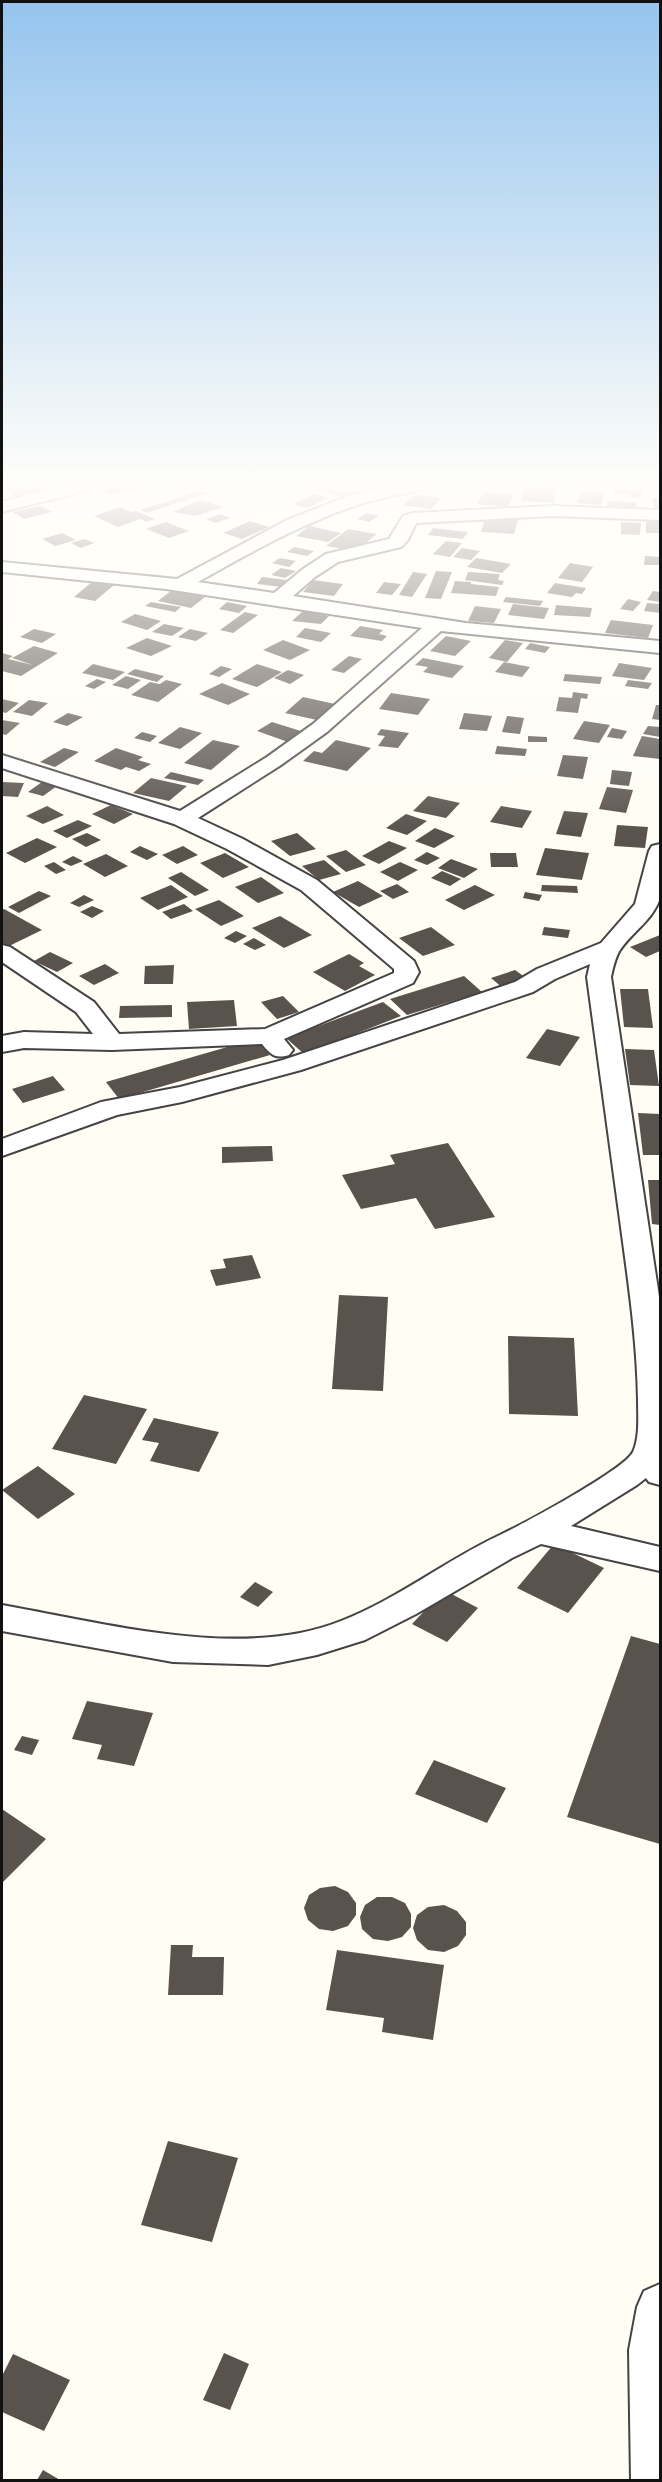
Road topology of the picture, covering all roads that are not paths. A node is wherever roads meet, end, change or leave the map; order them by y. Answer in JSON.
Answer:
{"nodes":[{"id":1,"x":303,"y":602,"type":"edge"},
{"id":2,"x":438,"y":624,"type":"junction"},
{"id":3,"x":660,"y":647,"type":"edge"},
{"id":4,"x":2,"y":761,"type":"edge"},
{"id":5,"x":182,"y":819,"type":"junction"},
{"id":6,"x":660,"y":851,"type":"edge"},
{"id":7,"x":653,"y":908,"type":"edge"},
{"id":8,"x":608,"y":948,"type":"junction"},
{"id":9,"x":2,"y":952,"type":"edge"},
{"id":10,"x":269,"y":1036,"type":"junction"},
{"id":11,"x":112,"y":1042,"type":"junction"},
{"id":12,"x":2,"y":1044,"type":"edge"},
{"id":13,"x":292,"y":1065,"type":"junction"},
{"id":14,"x":2,"y":1148,"type":"edge"},
{"id":15,"x":654,"y":1465,"type":"edge"},
{"id":16,"x":538,"y":1532,"type":"junction"},
{"id":17,"x":660,"y":1559,"type":"edge"},
{"id":18,"x":2,"y":1618,"type":"edge"},
{"id":19,"x":660,"y":2307,"type":"edge"},
{"id":20,"x":655,"y":2481,"type":"edge"}],
"edges":[{"from":1,"to":2,"type":"street"},
{"from":2,"to":3,"type":"street"},
{"from":2,"to":5,"type":"street"},
{"from":4,"to":5,"type":"street"},
{"from":5,"to":10,"type":"street"},
{"from":6,"to":7,"type":"street"},
{"from":7,"to":8,"type":"street"},
{"from":8,"to":13,"type":"street"},
{"from":8,"to":15,"type":"street"},
{"from":9,"to":11,"type":"street"},
{"from":10,"to":11,"type":"street"},
{"from":10,"to":13,"type":"street"},
{"from":11,"to":12,"type":"street"},
{"from":13,"to":14,"type":"street"},
{"from":15,"to":16,"type":"street"},
{"from":16,"to":17,"type":"street"},
{"from":16,"to":18,"type":"street"},
{"from":19,"to":20,"type":"street"}]}
